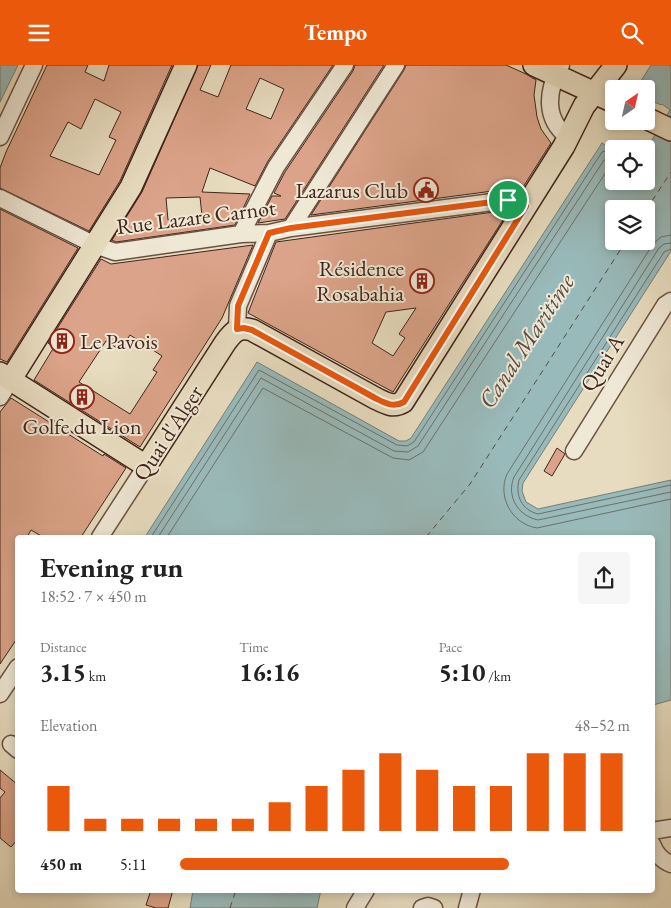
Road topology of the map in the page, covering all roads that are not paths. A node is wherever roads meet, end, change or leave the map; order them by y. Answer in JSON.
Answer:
{"nodes":[{"id":1,"x":34,"y":65,"type":"edge"},
{"id":2,"x":186,"y":65,"type":"edge"},
{"id":3,"x":345,"y":65,"type":"edge"},
{"id":4,"x":396,"y":65,"type":"edge"},
{"id":5,"x":616,"y":65,"type":"edge"},
{"id":6,"x":551,"y":70,"type":"edge"},
{"id":7,"x":611,"y":80,"type":"edge"},
{"id":8,"x":605,"y":98,"type":"edge"},
{"id":9,"x":655,"y":122,"type":"edge"},
{"id":10,"x":671,"y":130,"type":"edge"},
{"id":11,"x":0,"y":137,"type":"edge"},
{"id":12,"x":569,"y":138,"type":"junction"},
{"id":13,"x":0,"y":198,"type":"edge"},
{"id":14,"x":526,"y":206,"type":"junction"},
{"id":15,"x":291,"y":228,"type":"junction"},
{"id":16,"x":269,"y":233,"type":"junction"},
{"id":17,"x":241,"y":235,"type":"junction"},
{"id":18,"x":95,"y":245,"type":"junction"},
{"id":19,"x":671,"y":301,"type":"edge"},
{"id":20,"x":237,"y":329,"type":"junction"},
{"id":21,"x":4,"y":383,"type":"edge"},
{"id":22,"x":574,"y":451,"type":"dead end"},
{"id":23,"x":146,"y":466,"type":"junction"},
{"id":24,"x":101,"y":535,"type":"edge"},
{"id":25,"x":15,"y":672,"type":"edge"},
{"id":26,"x":0,"y":694,"type":"edge"},
{"id":27,"x":671,"y":828,"type":"edge"},
{"id":28,"x":655,"y":831,"type":"edge"},
{"id":29,"x":655,"y":851,"type":"edge"},
{"id":30,"x":671,"y":864,"type":"edge"},
{"id":31,"x":364,"y":893,"type":"edge"},
{"id":32,"x":471,"y":893,"type":"edge"},
{"id":33,"x":355,"y":908,"type":"edge"},
{"id":34,"x":422,"y":908,"type":"edge"},
{"id":35,"x":434,"y":908,"type":"edge"},
{"id":36,"x":467,"y":908,"type":"edge"}],
"edges":[{"from":1,"to":11,"type":"street"},
{"from":2,"to":18,"type":"main road"},
{"from":3,"to":17,"type":"street"},
{"from":4,"to":15,"type":"street"},
{"from":5,"to":7,"type":"main road"},
{"from":6,"to":8,"type":"main road"},
{"from":6,"to":12,"type":"street"},
{"from":8,"to":12,"type":"main road"},
{"from":9,"to":10,"type":"main road"},
{"from":12,"to":14,"type":"main road"},
{"from":13,"to":18,"type":"street","name":"Rue Lazare Carnot"},
{"from":14,"to":15,"type":"street","name":"Rue Lazare Carnot"},
{"from":14,"to":20,"type":"main road"},
{"from":15,"to":16,"type":"street","name":"Rue Lazare Carnot"},
{"from":16,"to":17,"type":"street","name":"Rue Lazare Carnot"},
{"from":16,"to":20,"type":"street"},
{"from":17,"to":18,"type":"street","name":"Rue Lazare Carnot"},
{"from":18,"to":21,"type":"main road"},
{"from":19,"to":22,"type":"street","name":"Quai A"},
{"from":20,"to":23,"type":"main road","name":"Quai d'Alger"},
{"from":21,"to":23,"type":"main road"},
{"from":23,"to":24,"type":"street","name":"Quai d'Alger"},
{"from":25,"to":26,"type":"street"},
{"from":27,"to":28,"type":"street"},
{"from":29,"to":30,"type":"street"},
{"from":31,"to":33,"type":"street"},
{"from":32,"to":36,"type":"street"},
{"from":34,"to":35,"type":"street"}]}
